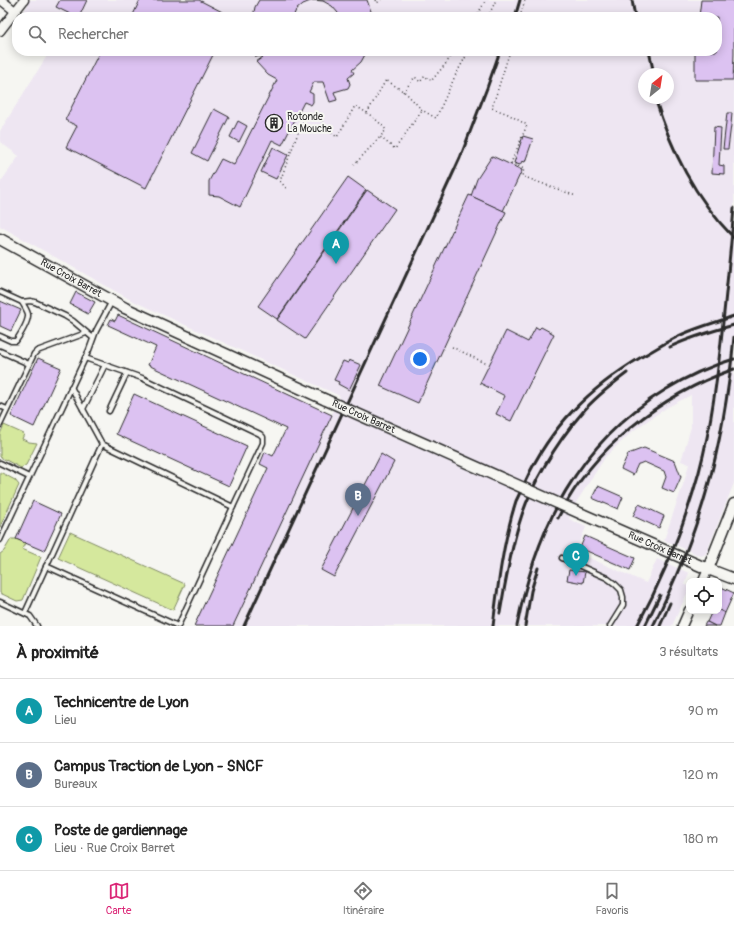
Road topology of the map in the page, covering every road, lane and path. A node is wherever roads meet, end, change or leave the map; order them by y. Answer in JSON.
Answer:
{"nodes":[{"id":1,"x":1,"y":0,"type":"edge"},
{"id":2,"x":24,"y":0,"type":"edge"},
{"id":3,"x":376,"y":0,"type":"edge"},
{"id":4,"x":381,"y":0,"type":"edge"},
{"id":5,"x":486,"y":0,"type":"edge"},
{"id":6,"x":496,"y":0,"type":"edge"},
{"id":7,"x":525,"y":0,"type":"edge"},
{"id":8,"x":15,"y":11,"type":"joint"},
{"id":9,"x":479,"y":12,"type":"edge"},
{"id":10,"x":490,"y":12,"type":"edge"},
{"id":11,"x":521,"y":12,"type":"edge"},
{"id":12,"x":12,"y":15,"type":"edge"},
{"id":13,"x":0,"y":31,"type":"edge"},
{"id":14,"x":451,"y":56,"type":"edge"},
{"id":15,"x":466,"y":56,"type":"edge"},
{"id":16,"x":508,"y":56,"type":"edge"},
{"id":17,"x":403,"y":92,"type":"junction"},
{"id":18,"x":422,"y":110,"type":"junction"},
{"id":19,"x":367,"y":113,"type":"junction"},
{"id":20,"x":380,"y":137,"type":"junction"},
{"id":21,"x":354,"y":165,"type":"dead end"},
{"id":22,"x":286,"y":188,"type":"dead end"},
{"id":23,"x":576,"y":196,"type":"dead end"},
{"id":24,"x":0,"y":239,"type":"edge"},
{"id":25,"x":0,"y":292,"type":"edge"},
{"id":26,"x":112,"y":301,"type":"junction"},
{"id":27,"x":22,"y":302,"type":"junction"},
{"id":28,"x":86,"y":333,"type":"junction"},
{"id":29,"x":0,"y":336,"type":"edge"},
{"id":30,"x":93,"y":338,"type":"junction"},
{"id":31,"x":452,"y":347,"type":"dead end"},
{"id":32,"x":0,"y":351,"type":"edge"},
{"id":33,"x":85,"y":358,"type":"junction"},
{"id":34,"x":29,"y":364,"type":"junction"},
{"id":35,"x":487,"y":364,"type":"dead end"},
{"id":36,"x":105,"y":365,"type":"junction"},
{"id":37,"x":127,"y":373,"type":"junction"},
{"id":38,"x":71,"y":388,"type":"junction"},
{"id":39,"x":0,"y":406,"type":"edge"},
{"id":40,"x":7,"y":409,"type":"junction"},
{"id":41,"x":83,"y":410,"type":"junction"},
{"id":42,"x":109,"y":411,"type":"dead end"},
{"id":43,"x":0,"y":425,"type":"edge"},
{"id":44,"x":102,"y":444,"type":"junction"},
{"id":45,"x":0,"y":463,"type":"edge"},
{"id":46,"x":29,"y":477,"type":"junction"},
{"id":47,"x":734,"y":504,"type":"edge"},
{"id":48,"x":233,"y":507,"type":"junction"},
{"id":49,"x":0,"y":540,"type":"edge"},
{"id":50,"x":562,"y":558,"type":"dead end"},
{"id":51,"x":46,"y":566,"type":"junction"},
{"id":52,"x":708,"y":569,"type":"junction"},
{"id":53,"x":704,"y":578,"type":"edge"},
{"id":54,"x":734,"y":579,"type":"edge"},
{"id":55,"x":0,"y":602,"type":"edge"},
{"id":56,"x":25,"y":613,"type":"junction"},
{"id":57,"x":687,"y":614,"type":"edge"},
{"id":58,"x":37,"y":626,"type":"edge"},
{"id":59,"x":178,"y":626,"type":"edge"},
{"id":60,"x":610,"y":626,"type":"edge"},
{"id":61,"x":682,"y":626,"type":"edge"}],
"edges":[{"from":1,"to":8,"type":"street"},
{"from":2,"to":8,"type":"street"},
{"from":3,"to":4,"type":"path"},
{"from":5,"to":9,"type":"path"},
{"from":6,"to":10,"type":"path"},
{"from":7,"to":11,"type":"path"},
{"from":12,"to":13,"type":"street"},
{"from":14,"to":17,"type":"path"},
{"from":15,"to":18,"type":"path"},
{"from":16,"to":23,"type":"path"},
{"from":17,"to":18,"type":"path"},
{"from":17,"to":19,"type":"path"},
{"from":18,"to":20,"type":"path"},
{"from":19,"to":20,"type":"path"},
{"from":19,"to":22,"type":"path"},
{"from":20,"to":21,"type":"path"},
{"from":24,"to":26,"type":"street","name":"Rue Croix Barret"},
{"from":25,"to":27,"type":"lane"},
{"from":26,"to":30,"type":"lane"},
{"from":26,"to":52,"type":"street","name":"Rue Croix Barret","bridge":true},
{"from":27,"to":28,"type":"lane"},
{"from":27,"to":29,"type":"lane"},
{"from":28,"to":30,"type":"lane"},
{"from":28,"to":34,"type":"lane"},
{"from":30,"to":33,"type":"lane"},
{"from":31,"to":35,"type":"path"},
{"from":32,"to":34,"type":"lane"},
{"from":33,"to":36,"type":"lane"},
{"from":33,"to":38,"type":"lane"},
{"from":34,"to":40,"type":"lane"},
{"from":36,"to":37,"type":"lane"},
{"from":36,"to":41,"type":"lane"},
{"from":37,"to":42,"type":"lane"},
{"from":37,"to":48,"type":"lane"},
{"from":38,"to":41,"type":"lane"},
{"from":38,"to":46,"type":"lane"},
{"from":39,"to":40,"type":"lane"},
{"from":40,"to":43,"type":"lane"},
{"from":41,"to":44,"type":"lane"},
{"from":44,"to":48,"type":"lane"},
{"from":44,"to":51,"type":"lane"},
{"from":45,"to":46,"type":"lane"},
{"from":46,"to":49,"type":"lane"},
{"from":47,"to":52,"type":"street"},
{"from":48,"to":59,"type":"lane"},
{"from":50,"to":60,"type":"lane"},
{"from":51,"to":56,"type":"lane"},
{"from":51,"to":59,"type":"lane"},
{"from":52,"to":53,"type":"street"},
{"from":52,"to":54,"type":"street","name":"Rue Croix Barret"},
{"from":55,"to":56,"type":"lane"},
{"from":56,"to":58,"type":"lane"},
{"from":57,"to":61,"type":"street"}]}
